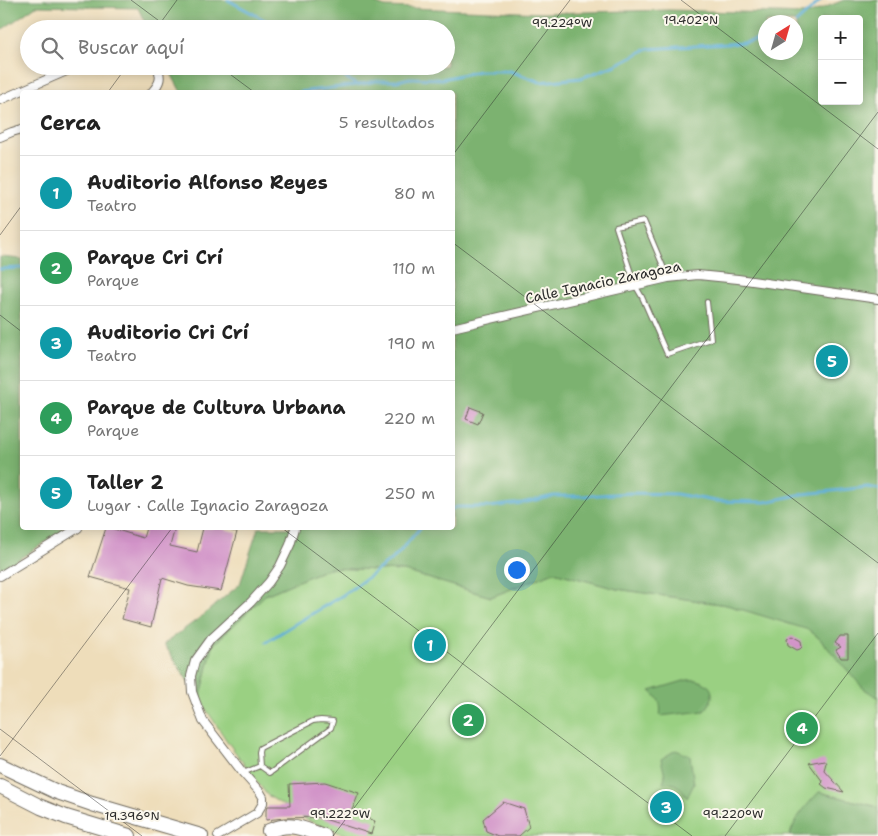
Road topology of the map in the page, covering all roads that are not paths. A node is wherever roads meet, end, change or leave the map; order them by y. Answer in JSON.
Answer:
{"nodes":[{"id":1,"x":57,"y":75,"type":"edge"},
{"id":2,"x":161,"y":75,"type":"edge"},
{"id":3,"x":23,"y":90,"type":"edge"},
{"id":4,"x":154,"y":90,"type":"edge"},
{"id":5,"x":20,"y":91,"type":"edge"},
{"id":6,"x":0,"y":100,"type":"edge"},
{"id":7,"x":20,"y":130,"type":"edge"},
{"id":8,"x":0,"y":137,"type":"edge"},
{"id":9,"x":668,"y":278,"type":"junction"},
{"id":10,"x":635,"y":286,"type":"junction"},
{"id":11,"x":878,"y":299,"type":"edge"},
{"id":12,"x":707,"y":302,"type":"dead end"},
{"id":13,"x":455,"y":327,"type":"edge"},
{"id":14,"x":75,"y":530,"type":"edge"},
{"id":15,"x":294,"y":530,"type":"edge"},
{"id":16,"x":0,"y":576,"type":"edge"},
{"id":17,"x":0,"y":765,"type":"edge"},
{"id":18,"x":260,"y":766,"type":"junction"},
{"id":19,"x":244,"y":774,"type":"junction"},
{"id":20,"x":0,"y":786,"type":"edge"},
{"id":21,"x":269,"y":831,"type":"dead end"},
{"id":22,"x":129,"y":836,"type":"edge"},
{"id":23,"x":202,"y":836,"type":"edge"},
{"id":24,"x":218,"y":836,"type":"edge"},
{"id":25,"x":324,"y":836,"type":"edge"}],
"edges":[{"from":1,"to":3,"type":"street"},
{"from":2,"to":4,"type":"street"},
{"from":5,"to":6,"type":"street"},
{"from":7,"to":8,"type":"street"},
{"from":9,"to":10,"type":"street","name":"Calle Ignacio Zaragoza"},
{"from":9,"to":10,"type":"lane"},
{"from":9,"to":11,"type":"street","name":"Calle Ignacio Zaragoza"},
{"from":10,"to":12,"type":"lane"},
{"from":10,"to":13,"type":"street","name":"Calle Ignacio Zaragoza"},
{"from":14,"to":16,"type":"street"},
{"from":15,"to":19,"type":"street"},
{"from":17,"to":23,"type":"highway"},
{"from":18,"to":18,"type":"lane"},
{"from":18,"to":19,"type":"lane"},
{"from":19,"to":24,"type":"street"},
{"from":20,"to":22,"type":"highway"},
{"from":21,"to":25,"type":"highway"}]}
